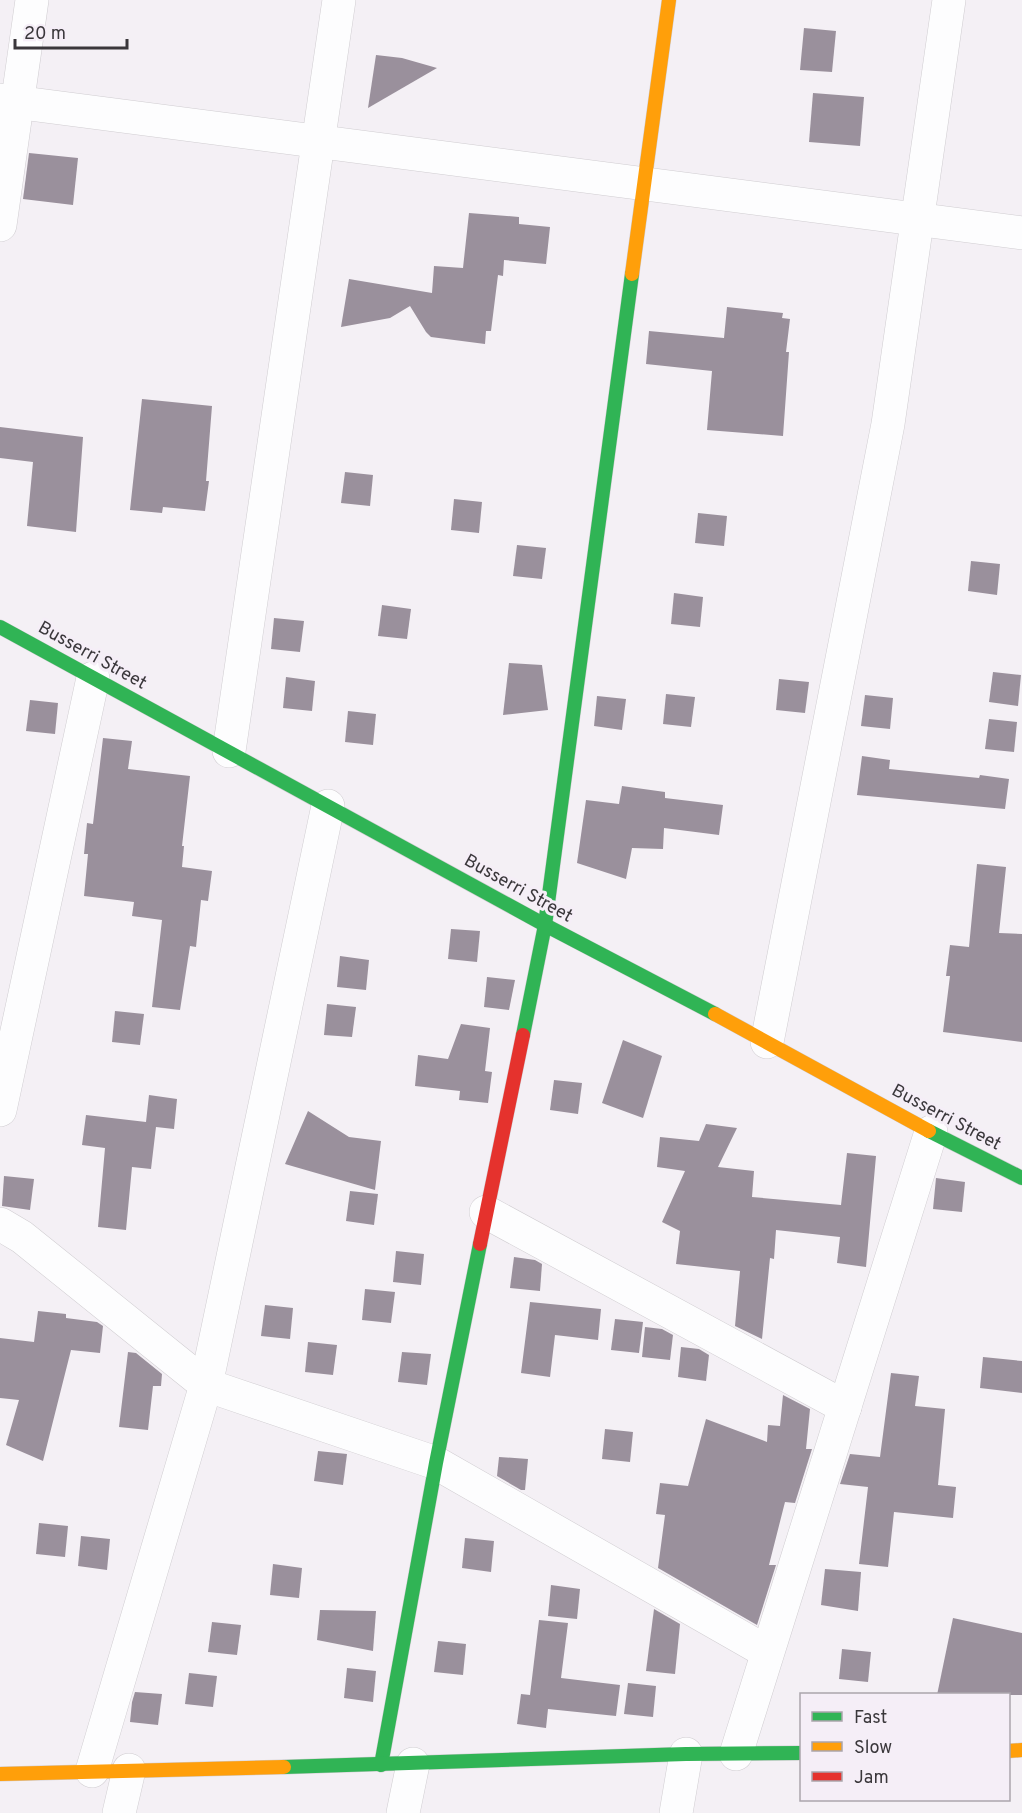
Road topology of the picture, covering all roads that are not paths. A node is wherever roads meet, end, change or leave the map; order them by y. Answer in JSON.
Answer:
{"nodes":[{"id":1,"x":32,"y":0,"type":"edge"},
{"id":2,"x":339,"y":0,"type":"edge"},
{"id":3,"x":669,"y":0,"type":"edge"},
{"id":4,"x":949,"y":0,"type":"edge"},
{"id":5,"x":9,"y":101,"type":"edge"},
{"id":6,"x":318,"y":141,"type":"junction"},
{"id":7,"x":644,"y":184,"type":"junction"},
{"id":8,"x":917,"y":219,"type":"junction"},
{"id":9,"x":0,"y":225,"type":"edge"},
{"id":10,"x":1022,"y":233,"type":"edge"},
{"id":11,"x":0,"y":627,"type":"edge"},
{"id":12,"x":93,"y":678,"type":"junction"},
{"id":13,"x":229,"y":752,"type":"junction"},
{"id":14,"x":328,"y":806,"type":"junction"},
{"id":15,"x":544,"y":925,"type":"junction"},
{"id":16,"x":767,"y":1041,"type":"junction"},
{"id":17,"x":0,"y":1110,"type":"edge"},
{"id":18,"x":931,"y":1132,"type":"junction"},
{"id":19,"x":1022,"y":1178,"type":"edge"},
{"id":20,"x":486,"y":1212,"type":"junction"},
{"id":21,"x":0,"y":1224,"type":"edge"},
{"id":22,"x":206,"y":1385,"type":"junction"},
{"id":23,"x":845,"y":1407,"type":"junction"},
{"id":24,"x":436,"y":1463,"type":"junction"},
{"id":25,"x":767,"y":1652,"type":"junction"},
{"id":26,"x":800,"y":1753,"type":"edge"},
{"id":27,"x":686,"y":1754,"type":"junction"},
{"id":28,"x":735,"y":1754,"type":"junction"},
{"id":29,"x":413,"y":1764,"type":"junction"},
{"id":30,"x":381,"y":1765,"type":"junction"},
{"id":31,"x":129,"y":1770,"type":"junction"},
{"id":32,"x":92,"y":1771,"type":"junction"},
{"id":33,"x":0,"y":1774,"type":"edge"},
{"id":34,"x":119,"y":1813,"type":"edge"},
{"id":35,"x":403,"y":1813,"type":"edge"},
{"id":36,"x":676,"y":1813,"type":"edge"}],
"edges":[{"from":1,"to":5,"type":"street"},
{"from":2,"to":6,"type":"street"},
{"from":3,"to":7,"type":"street"},
{"from":4,"to":8,"type":"street"},
{"from":5,"to":6,"type":"street"},
{"from":5,"to":9,"type":"street"},
{"from":6,"to":7,"type":"street"},
{"from":6,"to":13,"type":"street"},
{"from":7,"to":8,"type":"street"},
{"from":7,"to":15,"type":"street"},
{"from":8,"to":10,"type":"street"},
{"from":8,"to":16,"type":"street"},
{"from":11,"to":12,"type":"street","name":"Busserri Street"},
{"from":12,"to":13,"type":"street","name":"Busserri Street"},
{"from":12,"to":17,"type":"street"},
{"from":13,"to":14,"type":"street","name":"Busserri Street"},
{"from":14,"to":15,"type":"street","name":"Busserri Street"},
{"from":14,"to":22,"type":"street"},
{"from":15,"to":16,"type":"street","name":"Busserri Street"},
{"from":15,"to":20,"type":"street"},
{"from":16,"to":18,"type":"street","name":"Busserri Street"},
{"from":18,"to":19,"type":"street","name":"Busserri Street"},
{"from":18,"to":23,"type":"street"},
{"from":20,"to":23,"type":"street"},
{"from":20,"to":24,"type":"street"},
{"from":21,"to":22,"type":"street"},
{"from":22,"to":24,"type":"street"},
{"from":22,"to":32,"type":"street"},
{"from":23,"to":25,"type":"street"},
{"from":24,"to":25,"type":"street"},
{"from":24,"to":30,"type":"street"},
{"from":25,"to":28,"type":"street"},
{"from":26,"to":28,"type":"street"},
{"from":27,"to":28,"type":"street"},
{"from":27,"to":29,"type":"street"},
{"from":27,"to":36,"type":"street"},
{"from":29,"to":30,"type":"street"},
{"from":29,"to":35,"type":"street"},
{"from":30,"to":31,"type":"street"},
{"from":31,"to":32,"type":"street"},
{"from":31,"to":34,"type":"street"},
{"from":32,"to":33,"type":"street"}]}
